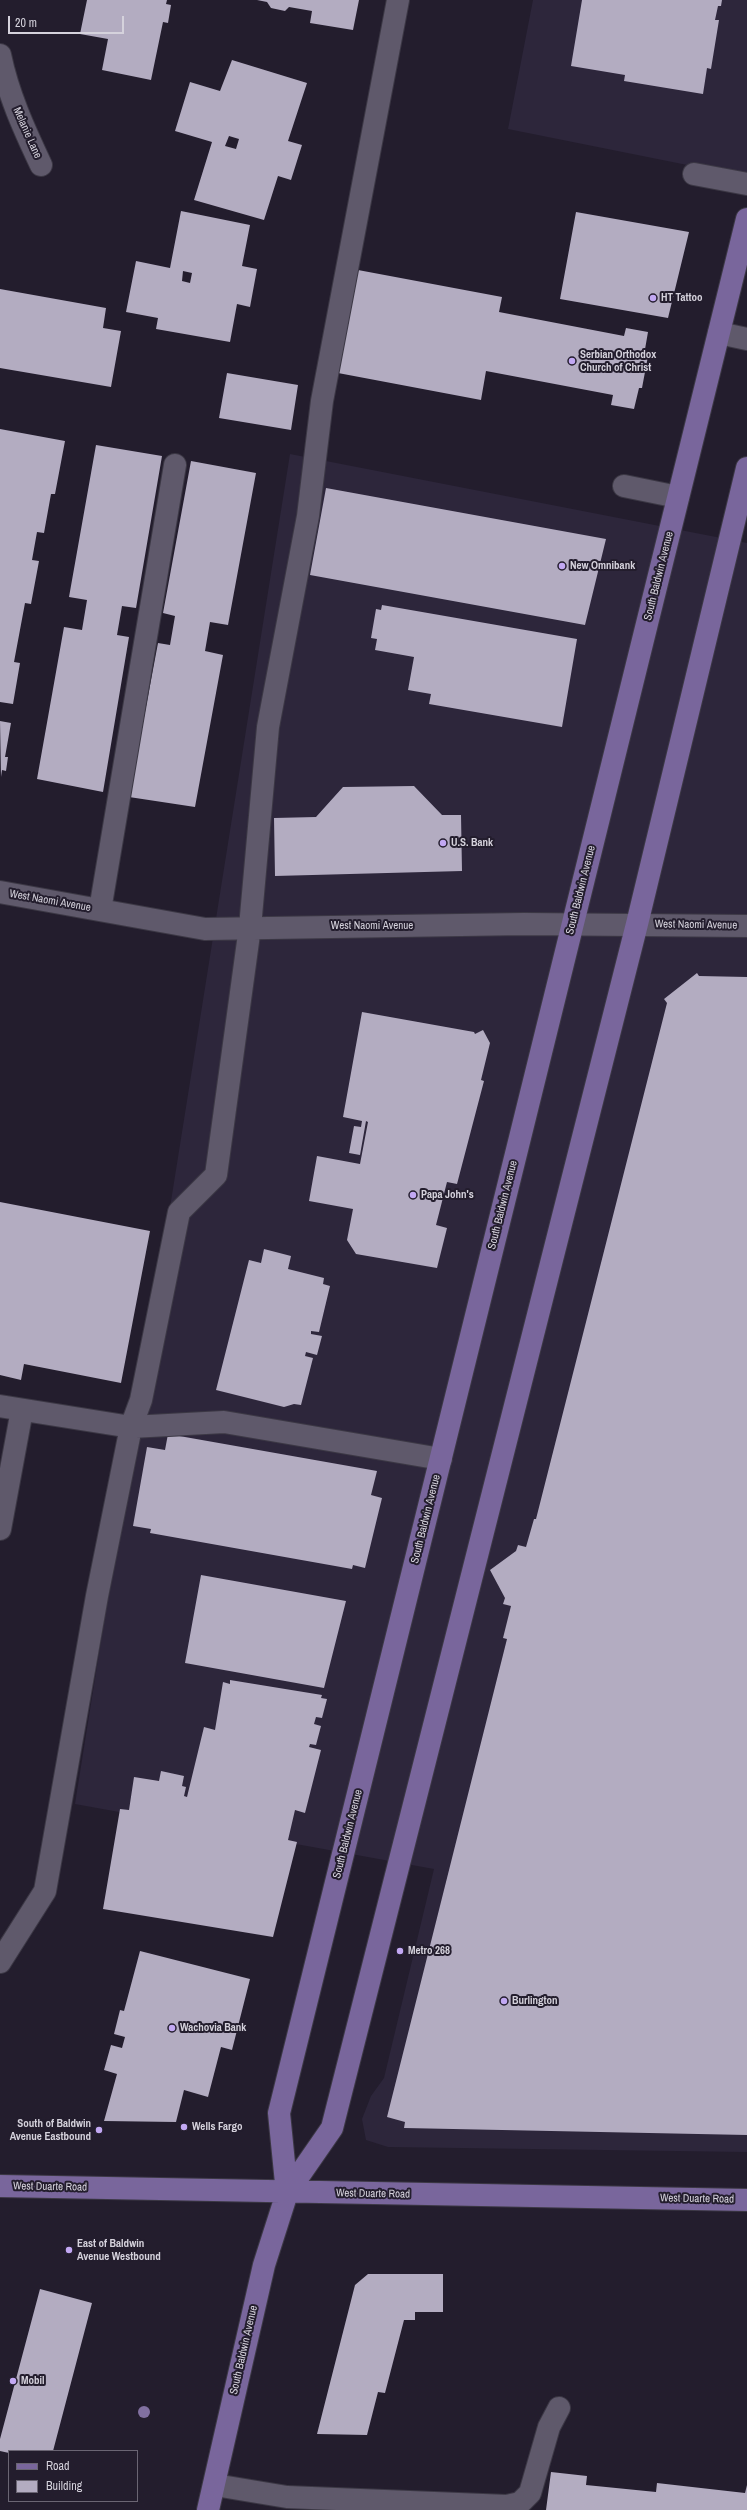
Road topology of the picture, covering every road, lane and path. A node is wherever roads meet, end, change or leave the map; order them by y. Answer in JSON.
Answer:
{"nodes":[{"id":1,"x":398,"y":0,"type":"edge"},
{"id":2,"x":0,"y":56,"type":"edge"},
{"id":3,"x":41,"y":164,"type":"dead end"},
{"id":4,"x":694,"y":174,"type":"dead end"},
{"id":5,"x":747,"y":184,"type":"edge"},
{"id":6,"x":747,"y":219,"type":"edge"},
{"id":7,"x":719,"y":333,"type":"junction"},
{"id":8,"x":747,"y":339,"type":"edge"},
{"id":9,"x":175,"y":465,"type":"dead end"},
{"id":10,"x":747,"y":468,"type":"edge"},
{"id":11,"x":624,"y":486,"type":"dead end"},
{"id":12,"x":678,"y":497,"type":"junction"},
{"id":13,"x":0,"y":892,"type":"edge"},
{"id":14,"x":100,"y":910,"type":"junction"},
{"id":15,"x":573,"y":924,"type":"junction"},
{"id":16,"x":637,"y":924,"type":"junction"},
{"id":17,"x":747,"y":926,"type":"edge"},
{"id":18,"x":250,"y":927,"type":"junction"},
{"id":19,"x":0,"y":1406,"type":"edge"},
{"id":20,"x":22,"y":1410,"type":"junction"},
{"id":21,"x":131,"y":1427,"type":"junction"},
{"id":22,"x":441,"y":1459,"type":"junction"},
{"id":23,"x":0,"y":1529,"type":"edge"},
{"id":24,"x":0,"y":1962,"type":"edge"},
{"id":25,"x":0,"y":2186,"type":"edge"},
{"id":26,"x":287,"y":2192,"type":"junction"},
{"id":27,"x":747,"y":2200,"type":"edge"},
{"id":28,"x":559,"y":2408,"type":"dead end"},
{"id":29,"x":214,"y":2485,"type":"junction"},
{"id":30,"x":208,"y":2510,"type":"edge"}],
"edges":[{"from":1,"to":18,"type":"street"},
{"from":2,"to":3,"type":"street","name":"Melanie Lane"},
{"from":4,"to":5,"type":"street"},
{"from":6,"to":7,"type":"main road","name":"South Baldwin Avenue"},
{"from":7,"to":8,"type":"street"},
{"from":7,"to":12,"type":"main road","name":"South Baldwin Avenue"},
{"from":9,"to":14,"type":"street"},
{"from":10,"to":16,"type":"main road","name":"South Baldwin Avenue"},
{"from":11,"to":12,"type":"street"},
{"from":12,"to":15,"type":"main road","name":"South Baldwin Avenue"},
{"from":13,"to":14,"type":"street","name":"West Naomi Avenue"},
{"from":14,"to":18,"type":"street","name":"West Naomi Avenue"},
{"from":15,"to":16,"type":"street","name":"West Naomi Avenue"},
{"from":15,"to":18,"type":"street","name":"West Naomi Avenue"},
{"from":15,"to":22,"type":"main road","name":"South Baldwin Avenue"},
{"from":16,"to":17,"type":"street","name":"West Naomi Avenue"},
{"from":16,"to":26,"type":"main road","name":"South Baldwin Avenue"},
{"from":18,"to":21,"type":"street"},
{"from":19,"to":20,"type":"street"},
{"from":20,"to":21,"type":"street"},
{"from":20,"to":23,"type":"street"},
{"from":21,"to":22,"type":"street"},
{"from":21,"to":24,"type":"street"},
{"from":22,"to":26,"type":"main road","name":"South Baldwin Avenue"},
{"from":25,"to":26,"type":"main road","name":"West Duarte Road"},
{"from":26,"to":27,"type":"main road","name":"West Duarte Road"},
{"from":26,"to":29,"type":"main road","name":"South Baldwin Avenue"},
{"from":28,"to":29,"type":"street"},
{"from":29,"to":30,"type":"main road","name":"South Baldwin Avenue"}]}
